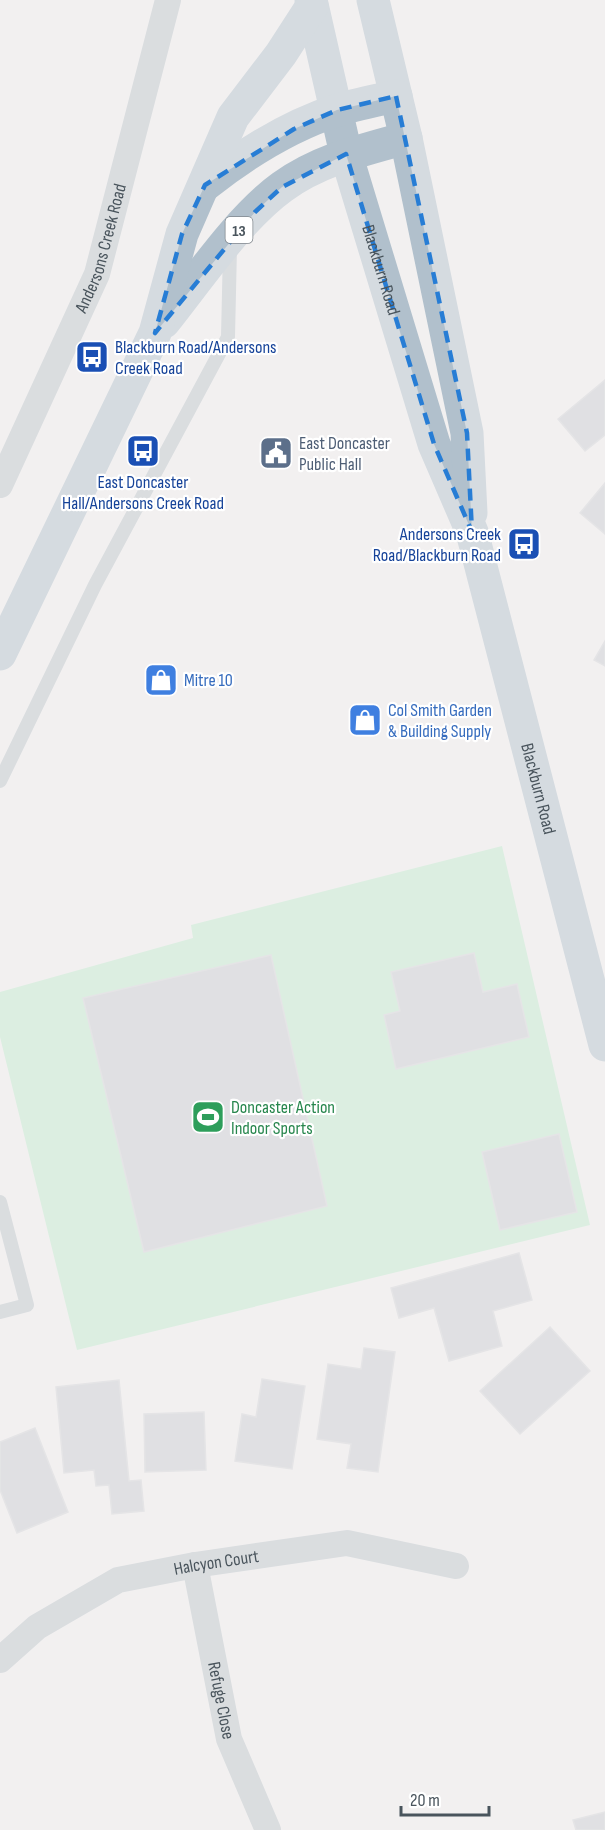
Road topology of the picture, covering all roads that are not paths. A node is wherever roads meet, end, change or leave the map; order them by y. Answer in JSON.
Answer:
{"nodes":[{"id":1,"x":168,"y":0,"type":"edge"},
{"id":2,"x":373,"y":0,"type":"edge"},
{"id":3,"x":311,"y":3,"type":"edge"},
{"id":4,"x":396,"y":96,"type":"junction"},
{"id":5,"x":337,"y":110,"type":"junction"},
{"id":6,"x":406,"y":138,"type":"junction"},
{"id":7,"x":346,"y":154,"type":"junction"},
{"id":8,"x":205,"y":184,"type":"junction"},
{"id":9,"x":230,"y":240,"type":"junction"},
{"id":10,"x":155,"y":333,"type":"junction"},
{"id":11,"x":0,"y":485,"type":"edge"},
{"id":12,"x":472,"y":532,"type":"junction"},
{"id":13,"x":0,"y":654,"type":"edge"},
{"id":14,"x":0,"y":781,"type":"edge"},
{"id":15,"x":605,"y":1045,"type":"edge"},
{"id":16,"x":0,"y":1202,"type":"edge"},
{"id":17,"x":0,"y":1312,"type":"edge"},
{"id":18,"x":195,"y":1565,"type":"junction"},
{"id":19,"x":456,"y":1566,"type":"dead end"},
{"id":20,"x":0,"y":1660,"type":"edge"},
{"id":21,"x":268,"y":1830,"type":"edge"}],
"edges":[{"from":1,"to":11,"type":"street","name":"Andersons Creek Road"},
{"from":2,"to":4,"type":"main road","name":"Blackburn Road"},
{"from":3,"to":5,"type":"main road","name":"Blackburn Road"},
{"from":3,"to":8,"type":"main road","number":"13"},
{"from":4,"to":5,"type":"main road"},
{"from":4,"to":6,"type":"main road","name":"Blackburn Road"},
{"from":5,"to":7,"type":"main road","name":"Blackburn Road"},
{"from":5,"to":8,"type":"main road"},
{"from":6,"to":7,"type":"main road","number":"13"},
{"from":6,"to":12,"type":"main road","name":"Blackburn Road"},
{"from":7,"to":9,"type":"main road","number":"13"},
{"from":7,"to":12,"type":"main road","name":"Blackburn Road"},
{"from":8,"to":10,"type":"main road","number":"13"},
{"from":9,"to":10,"type":"main road","number":"13"},
{"from":9,"to":14,"type":"lane"},
{"from":10,"to":13,"type":"main road","number":"13"},
{"from":12,"to":15,"type":"main road","name":"Blackburn Road"},
{"from":16,"to":17,"type":"lane"},
{"from":18,"to":19,"type":"street","name":"Halcyon Court"},
{"from":18,"to":20,"type":"street","name":"Halcyon Court"},
{"from":18,"to":21,"type":"street","name":"Refuge Close"}]}
